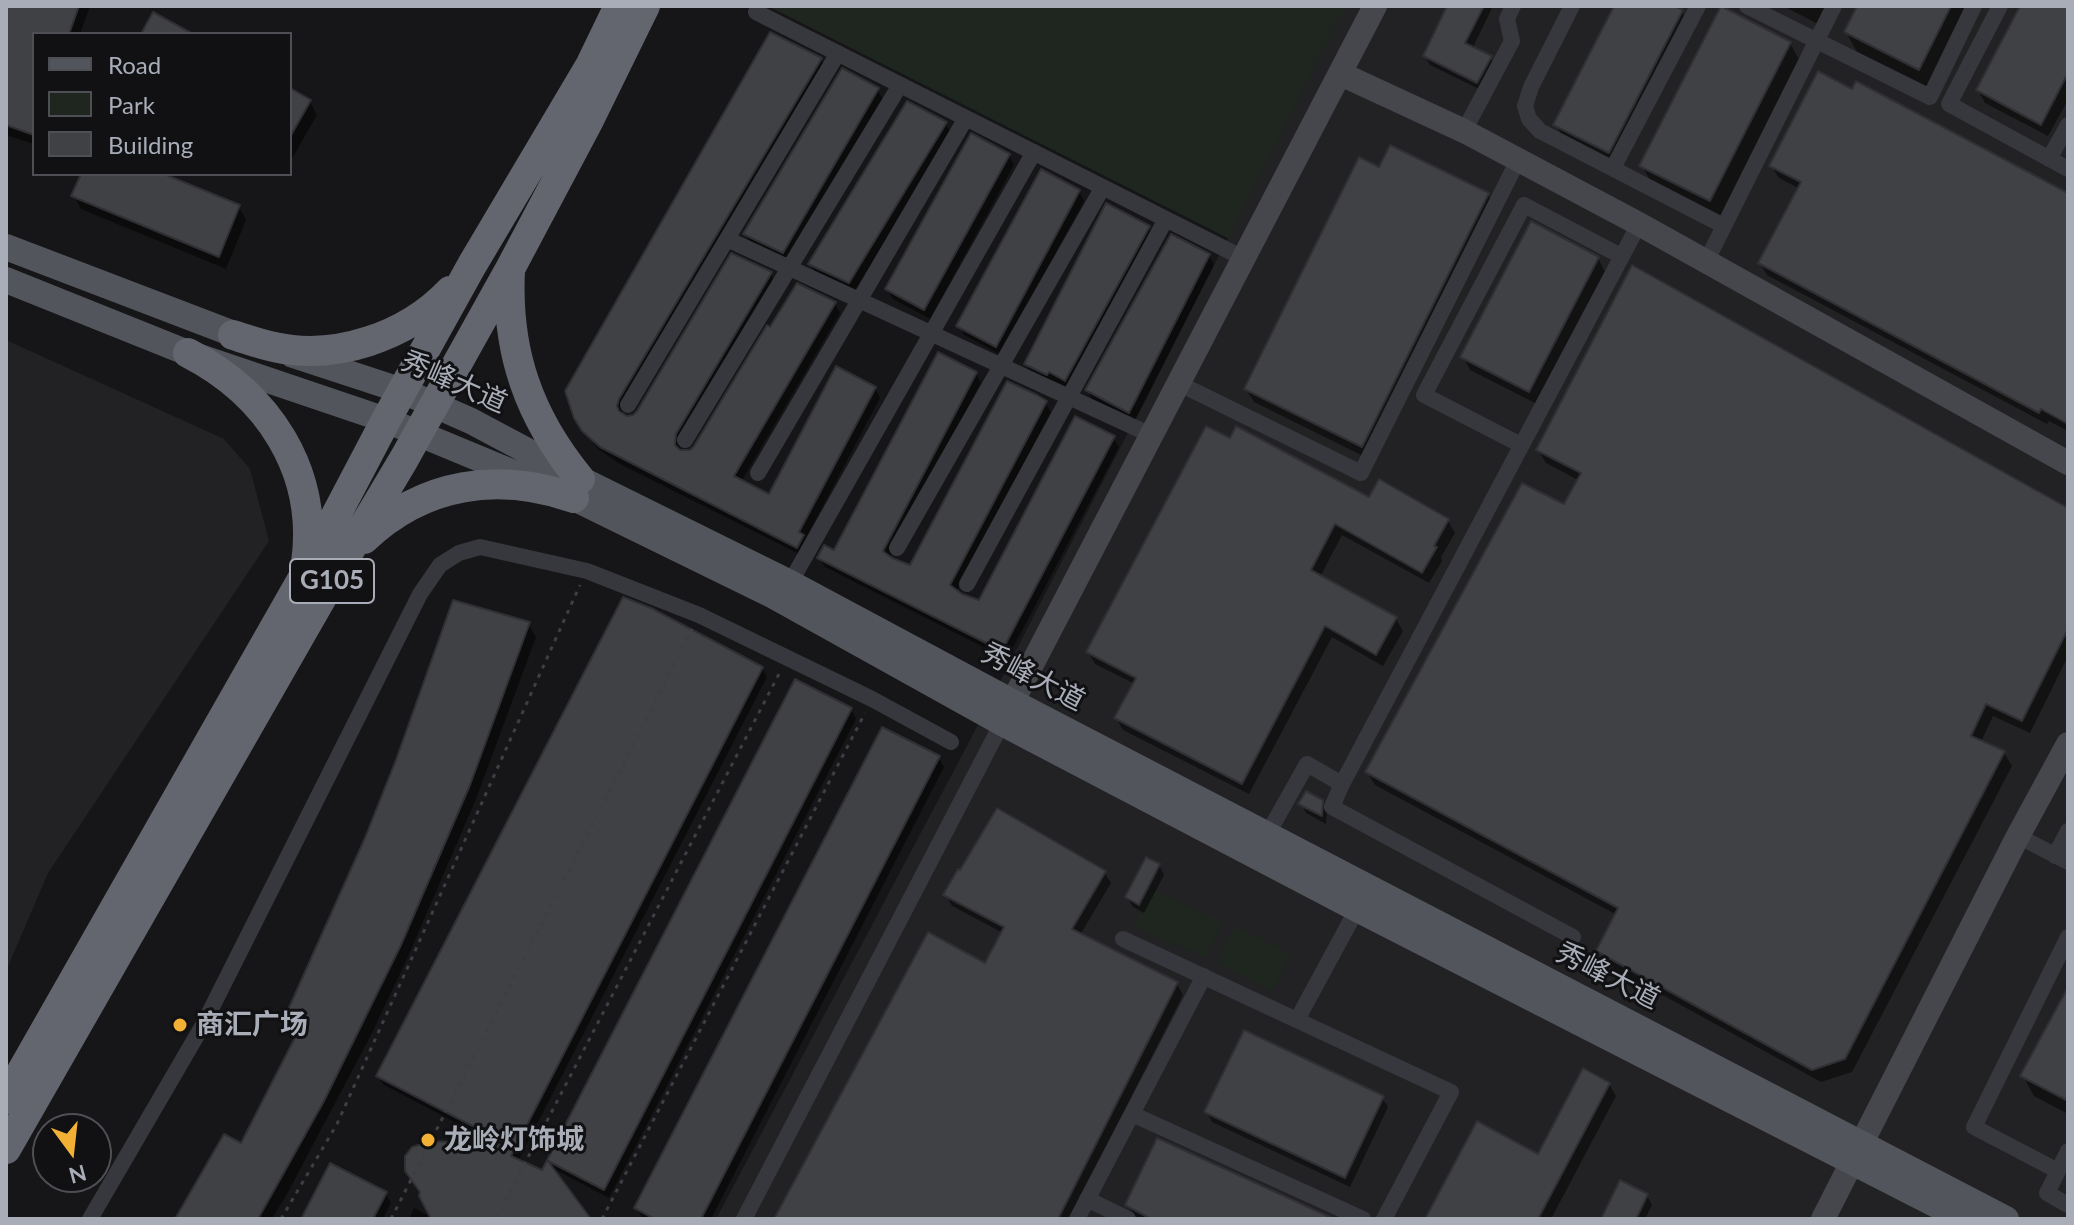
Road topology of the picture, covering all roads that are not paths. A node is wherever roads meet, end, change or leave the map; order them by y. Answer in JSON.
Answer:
{"nodes":[{"id":1,"x":619,"y":6,"type":"edge"},
{"id":2,"x":645,"y":6,"type":"edge"},
{"id":3,"x":665,"y":6,"type":"edge"},
{"id":4,"x":1375,"y":6,"type":"edge"},
{"id":5,"x":1513,"y":6,"type":"edge"},
{"id":6,"x":1572,"y":6,"type":"edge"},
{"id":7,"x":1698,"y":6,"type":"edge"},
{"id":8,"x":1747,"y":6,"type":"edge"},
{"id":9,"x":1834,"y":6,"type":"edge"},
{"id":10,"x":1974,"y":6,"type":"edge"},
{"id":11,"x":2000,"y":6,"type":"edge"},
{"id":12,"x":756,"y":12,"type":"dead end"},
{"id":13,"x":1816,"y":41,"type":"junction"},
{"id":14,"x":838,"y":53,"type":"junction"},
{"id":15,"x":1341,"y":74,"type":"junction"},
{"id":16,"x":611,"y":77,"type":"junction"},
{"id":17,"x":900,"y":85,"type":"junction"},
{"id":18,"x":966,"y":118,"type":"junction"},
{"id":19,"x":2068,"y":125,"type":"edge"},
{"id":20,"x":1464,"y":131,"type":"junction"},
{"id":21,"x":1034,"y":152,"type":"junction"},
{"id":22,"x":2049,"y":159,"type":"junction"},
{"id":23,"x":1518,"y":160,"type":"junction"},
{"id":24,"x":1613,"y":168,"type":"junction"},
{"id":25,"x":2068,"y":169,"type":"edge"},
{"id":26,"x":1103,"y":187,"type":"junction"},
{"id":27,"x":1166,"y":219,"type":"junction"},
{"id":28,"x":1639,"y":224,"type":"junction"},
{"id":29,"x":1724,"y":226,"type":"junction"},
{"id":30,"x":727,"y":239,"type":"junction"},
{"id":31,"x":6,"y":247,"type":"edge"},
{"id":32,"x":1621,"y":256,"type":"junction"},
{"id":33,"x":1243,"y":258,"type":"junction"},
{"id":34,"x":1707,"y":260,"type":"junction"},
{"id":35,"x":472,"y":265,"type":"junction"},
{"id":36,"x":789,"y":267,"type":"junction"},
{"id":37,"x":510,"y":269,"type":"junction"},
{"id":38,"x":6,"y":280,"type":"edge"},
{"id":39,"x":859,"y":300,"type":"junction"},
{"id":40,"x":931,"y":333,"type":"junction"},
{"id":41,"x":233,"y":335,"type":"junction"},
{"id":42,"x":188,"y":353,"type":"junction"},
{"id":43,"x":1001,"y":366,"type":"junction"},
{"id":44,"x":1178,"y":383,"type":"junction"},
{"id":45,"x":403,"y":391,"type":"junction"},
{"id":46,"x":1068,"y":397,"type":"junction"},
{"id":47,"x":434,"y":404,"type":"junction"},
{"id":48,"x":628,"y":405,"type":"dead end"},
{"id":49,"x":386,"y":420,"type":"junction"},
{"id":50,"x":419,"y":433,"type":"junction"},
{"id":51,"x":1151,"y":435,"type":"junction"},
{"id":52,"x":685,"y":440,"type":"dead end"},
{"id":53,"x":1521,"y":445,"type":"junction"},
{"id":54,"x":2068,"y":463,"type":"edge"},
{"id":55,"x":758,"y":473,"type":"dead end"},
{"id":56,"x":577,"y":488,"type":"junction"},
{"id":57,"x":897,"y":548,"type":"dead end"},
{"id":58,"x":317,"y":580,"type":"junction"},
{"id":59,"x":790,"y":583,"type":"junction"},
{"id":60,"x":967,"y":584,"type":"dead end"},
{"id":61,"x":1008,"y":713,"type":"junction"},
{"id":62,"x":951,"y":742,"type":"dead end"},
{"id":63,"x":2068,"y":744,"type":"edge"},
{"id":64,"x":1342,"y":784,"type":"junction"},
{"id":65,"x":2068,"y":831,"type":"edge"},
{"id":66,"x":1267,"y":835,"type":"junction"},
{"id":67,"x":2018,"y":836,"type":"junction"},
{"id":68,"x":2062,"y":859,"type":"edge"},
{"id":69,"x":1357,"y":909,"type":"junction"},
{"id":70,"x":1573,"y":937,"type":"dead end"},
{"id":71,"x":2068,"y":937,"type":"edge"},
{"id":72,"x":1123,"y":939,"type":"dead end"},
{"id":73,"x":1204,"y":976,"type":"junction"},
{"id":74,"x":1297,"y":1020,"type":"junction"},
{"id":75,"x":6,"y":1099,"type":"edge"},
{"id":76,"x":1132,"y":1114,"type":"junction"},
{"id":77,"x":6,"y":1149,"type":"edge"},
{"id":78,"x":2068,"y":1151,"type":"edge"},
{"id":79,"x":1858,"y":1153,"type":"junction"},
{"id":80,"x":2058,"y":1171,"type":"junction"},
{"id":81,"x":1087,"y":1199,"type":"junction"},
{"id":82,"x":2068,"y":1205,"type":"edge"},
{"id":83,"x":90,"y":1219,"type":"edge"},
{"id":84,"x":744,"y":1219,"type":"edge"},
{"id":85,"x":1077,"y":1219,"type":"edge"},
{"id":86,"x":1128,"y":1219,"type":"edge"},
{"id":87,"x":1363,"y":1219,"type":"edge"},
{"id":88,"x":1384,"y":1219,"type":"edge"},
{"id":89,"x":1823,"y":1219,"type":"edge"},
{"id":90,"x":1964,"y":1219,"type":"edge"},
{"id":91,"x":2006,"y":1219,"type":"edge"}],
"edges":[{"from":1,"to":35,"type":"highway","number":"G105"},
{"from":2,"to":16,"type":"highway","number":"G105"},
{"from":3,"to":16,"type":"highway"},
{"from":4,"to":15,"type":"street"},
{"from":5,"to":20,"type":"street"},
{"from":6,"to":24,"type":"street"},
{"from":7,"to":24,"type":"street"},
{"from":8,"to":13,"type":"street"},
{"from":9,"to":13,"type":"street"},
{"from":10,"to":13,"type":"street"},
{"from":11,"to":22,"type":"street"},
{"from":12,"to":14,"type":"street"},
{"from":13,"to":29,"type":"street"},
{"from":14,"to":17,"type":"street"},
{"from":14,"to":30,"type":"street"},
{"from":15,"to":20,"type":"street"},
{"from":15,"to":33,"type":"street"},
{"from":16,"to":37,"type":"highway","number":"G105"},
{"from":17,"to":18,"type":"street"},
{"from":17,"to":36,"type":"street"},
{"from":18,"to":21,"type":"street"},
{"from":18,"to":39,"type":"street"},
{"from":19,"to":22,"type":"street"},
{"from":20,"to":23,"type":"street"},
{"from":21,"to":26,"type":"street"},
{"from":21,"to":40,"type":"street"},
{"from":22,"to":25,"type":"street"},
{"from":23,"to":28,"type":"street"},
{"from":23,"to":44,"type":"street"},
{"from":24,"to":29,"type":"street"},
{"from":26,"to":27,"type":"street"},
{"from":26,"to":43,"type":"street"},
{"from":27,"to":33,"type":"street"},
{"from":27,"to":46,"type":"street"},
{"from":28,"to":32,"type":"street"},
{"from":28,"to":34,"type":"street"},
{"from":29,"to":34,"type":"street"},
{"from":30,"to":36,"type":"street"},
{"from":30,"to":48,"type":"street"},
{"from":31,"to":41,"type":"main road","name":"秀峰大道"},
{"from":32,"to":53,"type":"street"},
{"from":32,"to":53,"type":"street"},
{"from":33,"to":44,"type":"street"},
{"from":34,"to":54,"type":"street"},
{"from":35,"to":41,"type":"highway"},
{"from":35,"to":45,"type":"highway","number":"G105"},
{"from":36,"to":39,"type":"street"},
{"from":36,"to":52,"type":"street"},
{"from":37,"to":47,"type":"highway","number":"G105"},
{"from":37,"to":56,"type":"highway"},
{"from":38,"to":42,"type":"main road","name":"秀峰大道"},
{"from":39,"to":40,"type":"street"},
{"from":39,"to":55,"type":"street"},
{"from":40,"to":43,"type":"street"},
{"from":40,"to":59,"type":"street"},
{"from":41,"to":45,"type":"main road","name":"秀峰大道"},
{"from":42,"to":49,"type":"main road","name":"秀峰大道"},
{"from":42,"to":58,"type":"highway"},
{"from":43,"to":46,"type":"street"},
{"from":43,"to":57,"type":"street"},
{"from":44,"to":51,"type":"street"},
{"from":45,"to":47,"type":"main road","name":"秀峰大道"},
{"from":45,"to":49,"type":"highway","number":"G105"},
{"from":46,"to":51,"type":"street"},
{"from":46,"to":60,"type":"street"},
{"from":47,"to":50,"type":"highway","number":"G105"},
{"from":47,"to":56,"type":"main road","name":"秀峰大道"},
{"from":49,"to":50,"type":"main road","name":"秀峰大道"},
{"from":49,"to":58,"type":"highway","number":"G105"},
{"from":50,"to":56,"type":"main road","name":"秀峰大道"},
{"from":50,"to":58,"type":"highway","number":"G105"},
{"from":51,"to":61,"type":"street"},
{"from":53,"to":64,"type":"street"},
{"from":56,"to":58,"type":"highway"},
{"from":56,"to":59,"type":"main road","name":"秀峰大道"},
{"from":56,"to":61,"type":"main road","name":"秀峰大道"},
{"from":58,"to":75,"type":"highway","number":"G105"},
{"from":58,"to":77,"type":"highway","number":"G105"},
{"from":59,"to":61,"type":"main road","name":"秀峰大道"},
{"from":61,"to":66,"type":"main road","name":"秀峰大道"},
{"from":61,"to":69,"type":"main road","name":"秀峰大道"},
{"from":61,"to":84,"type":"street"},
{"from":62,"to":83,"type":"street"},
{"from":63,"to":67,"type":"street"},
{"from":64,"to":66,"type":"street"},
{"from":64,"to":70,"type":"street"},
{"from":65,"to":68,"type":"street"},
{"from":66,"to":79,"type":"main road","name":"秀峰大道"},
{"from":67,"to":68,"type":"street"},
{"from":67,"to":79,"type":"street"},
{"from":69,"to":74,"type":"street"},
{"from":69,"to":79,"type":"main road","name":"秀峰大道"},
{"from":71,"to":80,"type":"street"},
{"from":72,"to":73,"type":"street"},
{"from":73,"to":74,"type":"street"},
{"from":73,"to":76,"type":"street"},
{"from":74,"to":88,"type":"street"},
{"from":76,"to":81,"type":"street"},
{"from":76,"to":87,"type":"street"},
{"from":78,"to":80,"type":"street"},
{"from":79,"to":89,"type":"street"},
{"from":79,"to":90,"type":"main road","name":"秀峰大道"},
{"from":79,"to":91,"type":"main road","name":"秀峰大道"},
{"from":80,"to":82,"type":"street"},
{"from":81,"to":85,"type":"street"},
{"from":81,"to":86,"type":"street"}]}
